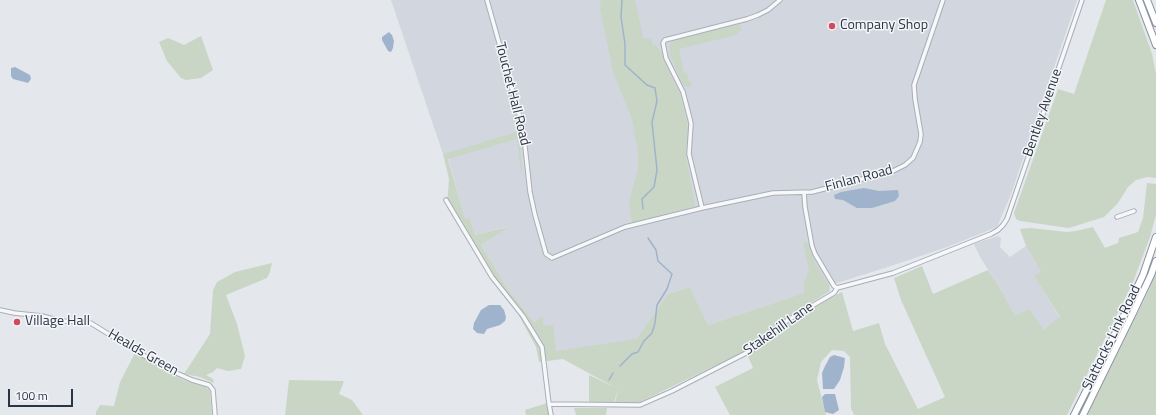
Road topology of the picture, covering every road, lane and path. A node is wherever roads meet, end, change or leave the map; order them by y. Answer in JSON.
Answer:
{"nodes":[{"id":1,"x":487,"y":0,"type":"edge"},
{"id":2,"x":780,"y":0,"type":"edge"},
{"id":3,"x":942,"y":0,"type":"edge"},
{"id":4,"x":1082,"y":0,"type":"edge"},
{"id":5,"x":1139,"y":0,"type":"edge"},
{"id":6,"x":1147,"y":0,"type":"edge"},
{"id":7,"x":1156,"y":23,"type":"edge"},
{"id":8,"x":1156,"y":45,"type":"edge"},
{"id":9,"x":804,"y":192,"type":"junction"},
{"id":10,"x":446,"y":200,"type":"dead end"},
{"id":11,"x":702,"y":208,"type":"junction"},
{"id":12,"x":1134,"y":211,"type":"dead end"},
{"id":13,"x":1117,"y":217,"type":"dead end"},
{"id":14,"x":1003,"y":225,"type":"joint"},
{"id":15,"x":1156,"y":237,"type":"edge"},
{"id":16,"x":549,"y":258,"type":"joint"},
{"id":17,"x":1156,"y":261,"type":"edge"},
{"id":18,"x":837,"y":288,"type":"junction"},
{"id":19,"x":0,"y":310,"type":"edge"},
{"id":20,"x":549,"y":404,"type":"junction"},
{"id":21,"x":215,"y":415,"type":"edge"},
{"id":22,"x":551,"y":415,"type":"edge"},
{"id":23,"x":1074,"y":415,"type":"edge"},
{"id":24,"x":1083,"y":415,"type":"edge"}],
"edges":[{"from":1,"to":16,"type":"street","name":"Touchet Hall Road"},
{"from":2,"to":11,"type":"street"},
{"from":3,"to":9,"type":"street","name":"Finlan Road"},
{"from":4,"to":14,"type":"street","name":"Bentley Avenue"},
{"from":5,"to":8,"type":"highway"},
{"from":6,"to":7,"type":"highway"},
{"from":9,"to":11,"type":"street","name":"Finlan Road"},
{"from":9,"to":18,"type":"street"},
{"from":10,"to":20,"type":"street"},
{"from":11,"to":16,"type":"street","name":"Finlan Road"},
{"from":12,"to":13,"type":"street"},
{"from":14,"to":18,"type":"street","name":"Stakehill Lane"},
{"from":15,"to":23,"type":"highway","name":"Slattocks Link Road"},
{"from":17,"to":24,"type":"highway","name":"Slattocks Link Road"},
{"from":18,"to":20,"type":"street","name":"Stakehill Lane"},
{"from":19,"to":21,"type":"street","name":"Healds Green"},
{"from":20,"to":22,"type":"street"}]}
